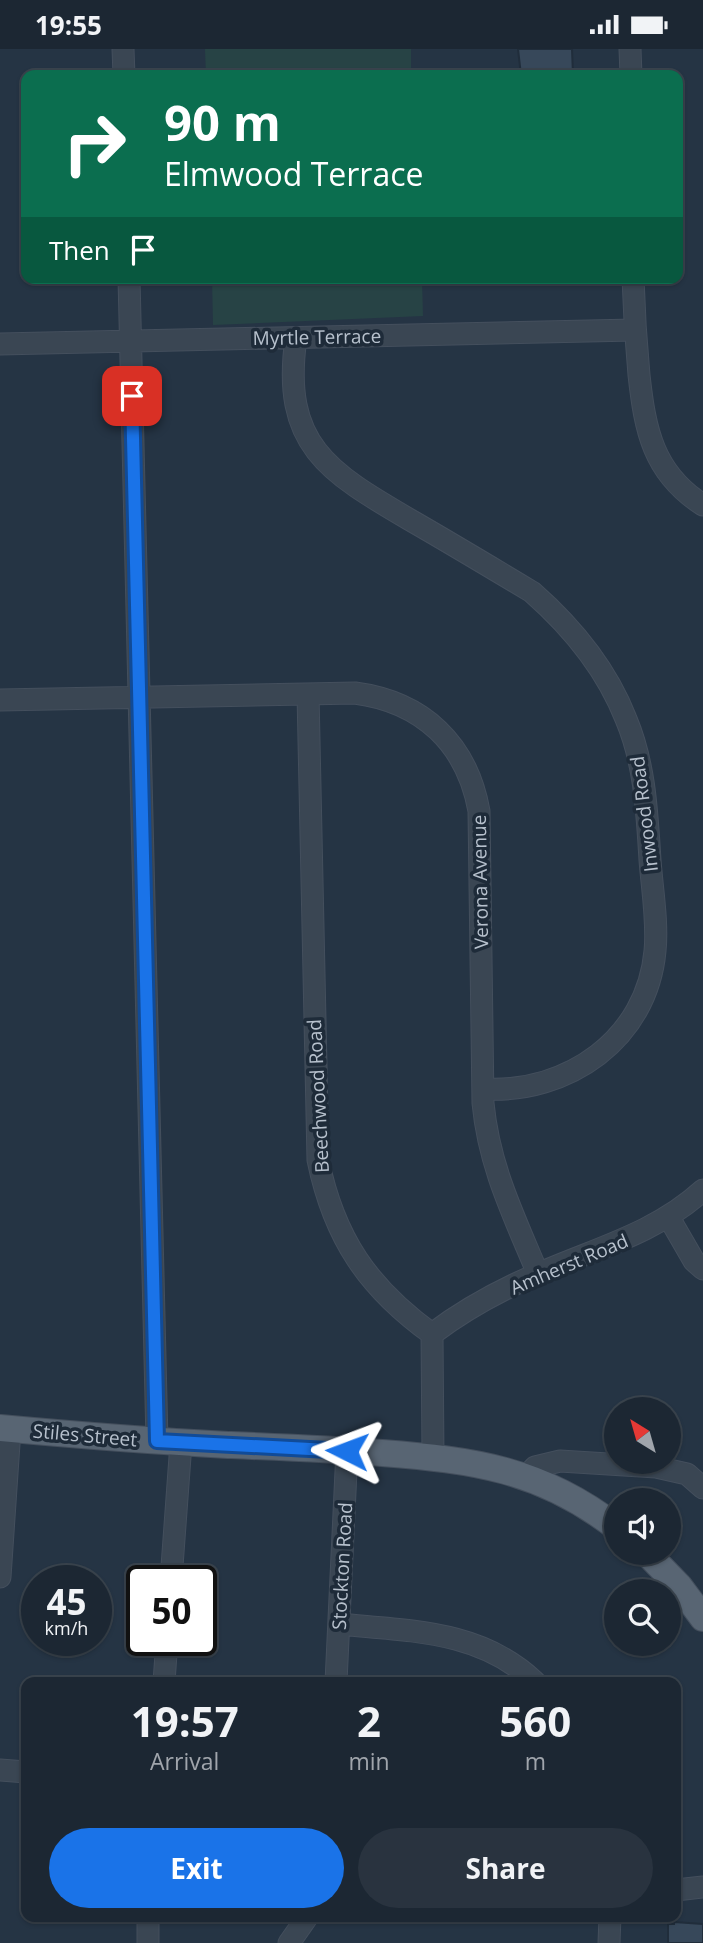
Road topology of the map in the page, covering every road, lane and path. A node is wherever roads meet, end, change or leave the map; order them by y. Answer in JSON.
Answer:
{"nodes":[{"id":1,"x":123,"y":49,"type":"edge"},
{"id":2,"x":631,"y":49,"type":"edge"},
{"id":3,"x":124,"y":70,"type":"edge"},
{"id":4,"x":631,"y":70,"type":"edge"},
{"id":5,"x":129,"y":284,"type":"edge"},
{"id":6,"x":634,"y":284,"type":"edge"},
{"id":7,"x":634,"y":331,"type":"junction"},
{"id":8,"x":296,"y":338,"type":"junction"},
{"id":9,"x":130,"y":341,"type":"junction"},
{"id":10,"x":0,"y":344,"type":"edge"},
{"id":11,"x":703,"y":505,"type":"edge"},
{"id":12,"x":309,"y":694,"type":"junction"},
{"id":13,"x":139,"y":697,"type":"junction"},
{"id":14,"x":0,"y":700,"type":"edge"},
{"id":15,"x":483,"y":1089,"type":"junction"},
{"id":16,"x":703,"y":1190,"type":"edge"},
{"id":17,"x":668,"y":1216,"type":"junction"},
{"id":18,"x":703,"y":1269,"type":"edge"},
{"id":19,"x":538,"y":1274,"type":"junction"},
{"id":20,"x":432,"y":1334,"type":"junction"},
{"id":21,"x":5,"y":1429,"type":"edge"},
{"id":22,"x":169,"y":1442,"type":"junction"},
{"id":23,"x":347,"y":1451,"type":"junction"},
{"id":24,"x":433,"y":1457,"type":"junction"},
{"id":25,"x":526,"y":1477,"type":"junction"},
{"id":26,"x":703,"y":1488,"type":"edge"},
{"id":27,"x":604,"y":1517,"type":"edge"},
{"id":28,"x":171,"y":1565,"type":"edge"},
{"id":29,"x":659,"y":1565,"type":"edge"},
{"id":30,"x":0,"y":1577,"type":"edge"},
{"id":31,"x":703,"y":1618,"type":"edge"},
{"id":32,"x":339,"y":1624,"type":"junction"},
{"id":33,"x":166,"y":1656,"type":"edge"},
{"id":34,"x":164,"y":1677,"type":"edge"},
{"id":35,"x":336,"y":1677,"type":"edge"},
{"id":36,"x":528,"y":1677,"type":"edge"},
{"id":37,"x":0,"y":1770,"type":"edge"},
{"id":38,"x":21,"y":1772,"type":"edge"},
{"id":39,"x":703,"y":1887,"type":"edge"},
{"id":40,"x":681,"y":1889,"type":"edge"},
{"id":41,"x":148,"y":1922,"type":"edge"},
{"id":42,"x":304,"y":1922,"type":"edge"},
{"id":43,"x":610,"y":1922,"type":"edge"},
{"id":44,"x":148,"y":1943,"type":"edge"},
{"id":45,"x":289,"y":1943,"type":"edge"},
{"id":46,"x":609,"y":1943,"type":"edge"}],
"edges":[{"from":1,"to":3,"type":"street"},
{"from":2,"to":4,"type":"street"},
{"from":5,"to":9,"type":"street"},
{"from":6,"to":7,"type":"street"},
{"from":7,"to":8,"type":"street","name":"Myrtle Terrace"},
{"from":7,"to":11,"type":"street"},
{"from":8,"to":9,"type":"street","name":"Myrtle Terrace"},
{"from":8,"to":15,"type":"street","name":"Inwood Road"},
{"from":9,"to":10,"type":"street","name":"Myrtle Terrace"},
{"from":9,"to":13,"type":"street"},
{"from":12,"to":13,"type":"street","name":"Verona Avenue"},
{"from":12,"to":15,"type":"street","name":"Verona Avenue"},
{"from":12,"to":20,"type":"street","name":"Beechwood Road"},
{"from":13,"to":14,"type":"street","name":"Verona Avenue"},
{"from":13,"to":22,"type":"street"},
{"from":15,"to":19,"type":"street","name":"Verona Avenue"},
{"from":16,"to":17,"type":"street","name":"Amherst Road"},
{"from":17,"to":18,"type":"street"},
{"from":17,"to":19,"type":"street","name":"Amherst Road"},
{"from":19,"to":20,"type":"street","name":"Amherst Road"},
{"from":20,"to":24,"type":"street"},
{"from":21,"to":22,"type":"main road","name":"Stiles Street"},
{"from":21,"to":30,"type":"street"},
{"from":22,"to":23,"type":"main road","name":"Stiles Street"},
{"from":22,"to":28,"type":"street"},
{"from":23,"to":24,"type":"main road","name":"Stiles Street"},
{"from":23,"to":32,"type":"street","name":"Stockton Road"},
{"from":24,"to":25,"type":"main road","name":"Stiles Street"},
{"from":25,"to":26,"type":"street"},
{"from":25,"to":27,"type":"main road","name":"Stiles Street"},
{"from":29,"to":31,"type":"main road"},
{"from":32,"to":35,"type":"street","name":"Stockton Road"},
{"from":32,"to":36,"type":"street"},
{"from":33,"to":34,"type":"street"},
{"from":37,"to":38,"type":"street"},
{"from":39,"to":40,"type":"street"},
{"from":41,"to":44,"type":"street"},
{"from":42,"to":45,"type":"street"},
{"from":43,"to":46,"type":"street"}]}
